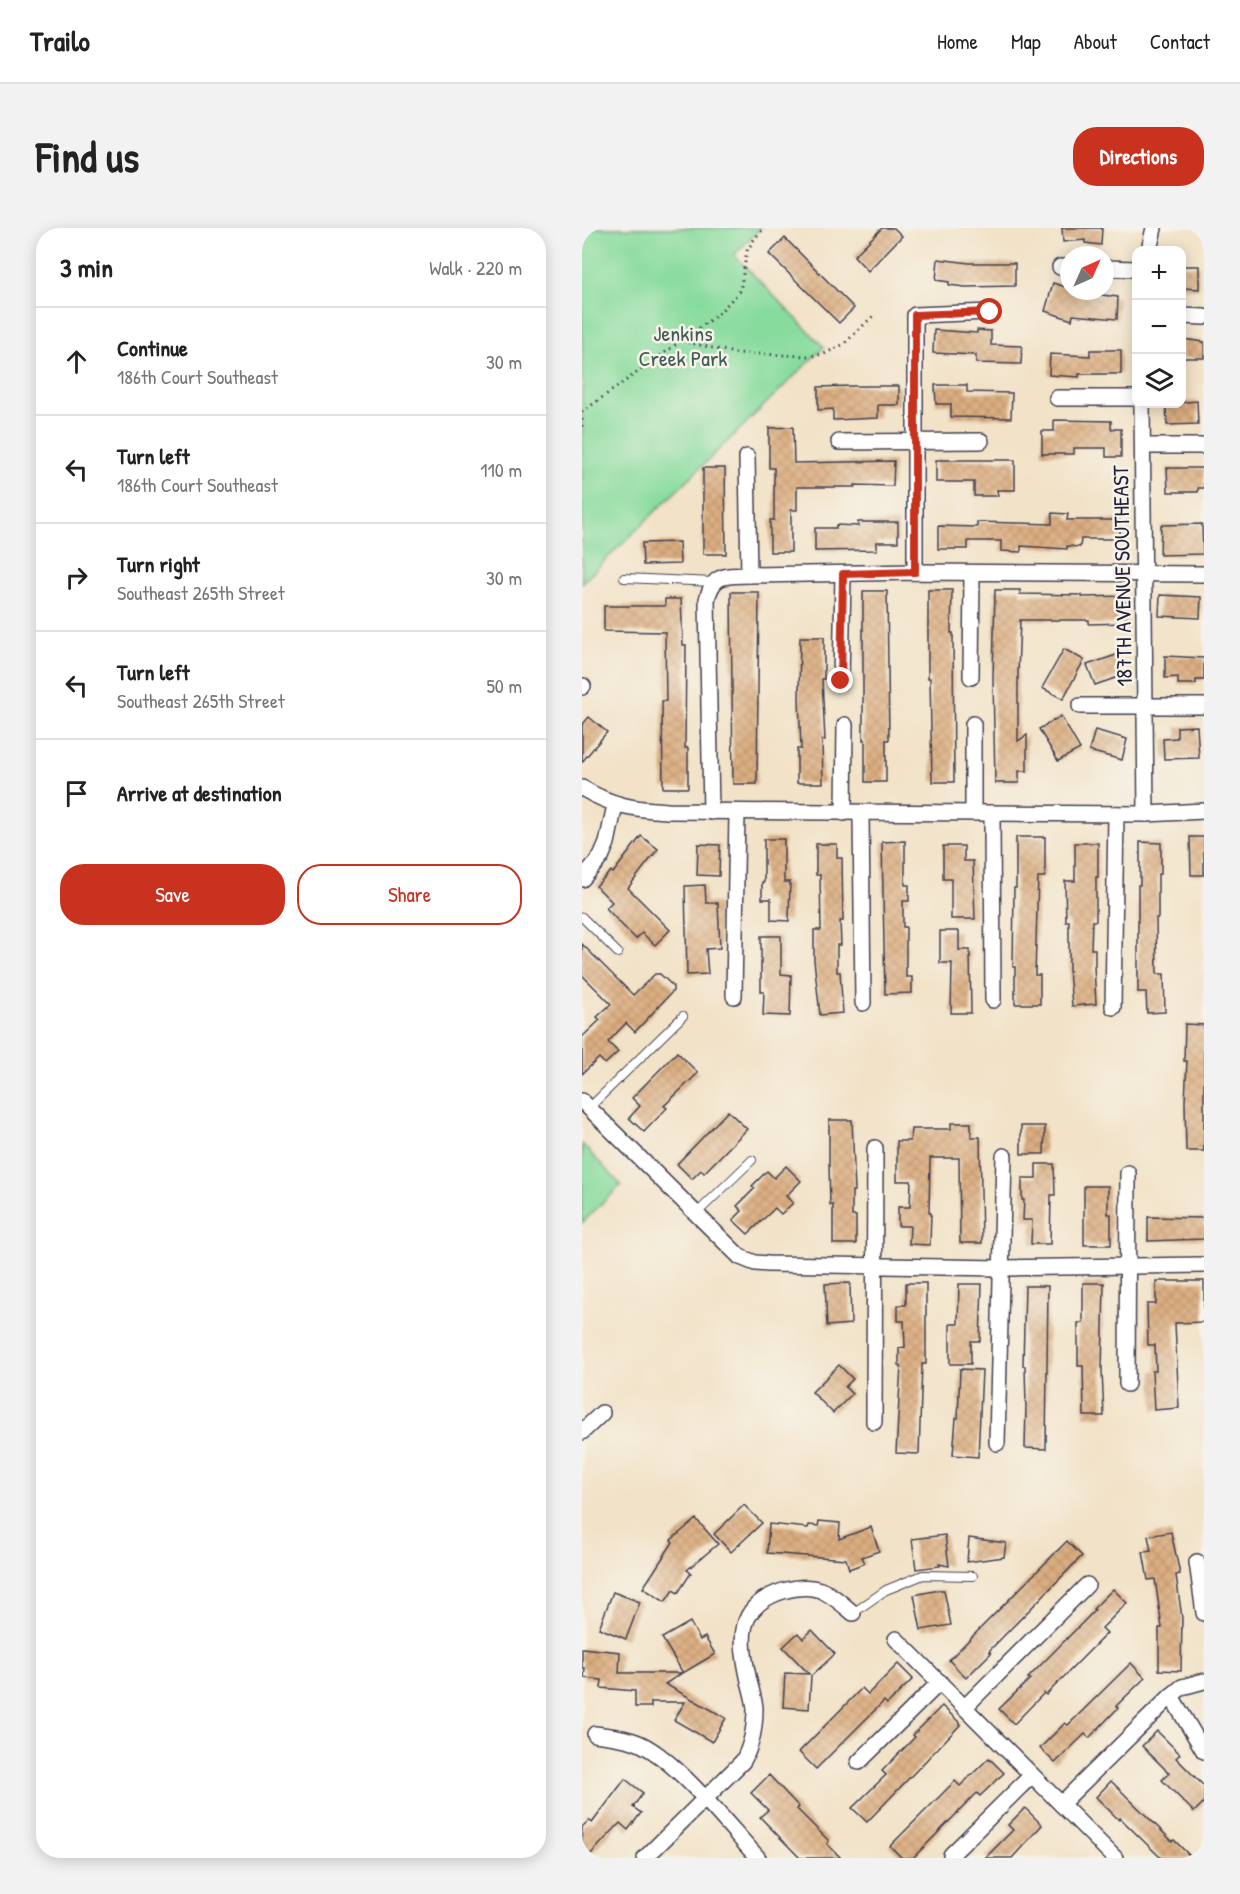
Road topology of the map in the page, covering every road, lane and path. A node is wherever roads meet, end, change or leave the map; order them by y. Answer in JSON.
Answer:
{"nodes":[{"id":1,"x":764,"y":228,"type":"edge"},
{"id":2,"x":1154,"y":228,"type":"edge"},
{"id":3,"x":1150,"y":246,"type":"edge"},
{"id":4,"x":1114,"y":268,"type":"edge"},
{"id":5,"x":1132,"y":269,"type":"edge"},
{"id":6,"x":990,"y":312,"type":"dead end"},
{"id":7,"x":874,"y":315,"type":"dead end"},
{"id":8,"x":1186,"y":316,"type":"edge"},
{"id":9,"x":1204,"y":317,"type":"edge"},
{"id":10,"x":682,"y":341,"type":"junction"},
{"id":11,"x":1057,"y":398,"type":"dead end"},
{"id":12,"x":1132,"y":398,"type":"edge"},
{"id":13,"x":1142,"y":408,"type":"edge"},
{"id":14,"x":582,"y":412,"type":"edge"},
{"id":15,"x":582,"y":419,"type":"edge"},
{"id":16,"x":582,"y":427,"type":"edge"},
{"id":17,"x":915,"y":441,"type":"junction"},
{"id":18,"x":981,"y":441,"type":"dead end"},
{"id":19,"x":839,"y":442,"type":"dead end"},
{"id":20,"x":1143,"y":446,"type":"junction"},
{"id":21,"x":1204,"y":446,"type":"edge"},
{"id":22,"x":747,"y":458,"type":"dead end"},
{"id":23,"x":915,"y":572,"type":"junction"},
{"id":24,"x":1144,"y":572,"type":"junction"},
{"id":25,"x":972,"y":573,"type":"junction"},
{"id":26,"x":843,"y":574,"type":"junction"},
{"id":27,"x":1204,"y":574,"type":"edge"},
{"id":28,"x":749,"y":575,"type":"junction"},
{"id":29,"x":624,"y":578,"type":"dead end"},
{"id":30,"x":714,"y":582,"type":"junction"},
{"id":31,"x":971,"y":676,"type":"dead end"},
{"id":32,"x":841,"y":681,"type":"dead end"},
{"id":33,"x":1080,"y":706,"type":"dead end"},
{"id":34,"x":1145,"y":706,"type":"junction"},
{"id":35,"x":1204,"y":706,"type":"edge"},
{"id":36,"x":973,"y":724,"type":"dead end"},
{"id":37,"x":845,"y":725,"type":"dead end"},
{"id":38,"x":582,"y":788,"type":"edge"},
{"id":39,"x":615,"y":805,"type":"junction"},
{"id":40,"x":1204,"y":811,"type":"edge"},
{"id":41,"x":711,"y":812,"type":"junction"},
{"id":42,"x":737,"y":813,"type":"junction"},
{"id":43,"x":844,"y":813,"type":"junction"},
{"id":44,"x":861,"y":813,"type":"junction"},
{"id":45,"x":974,"y":813,"type":"junction"},
{"id":46,"x":992,"y":813,"type":"junction"},
{"id":47,"x":1116,"y":814,"type":"junction"},
{"id":48,"x":1146,"y":814,"type":"junction"},
{"id":49,"x":582,"y":879,"type":"edge"},
{"id":50,"x":582,"y":917,"type":"edge"},
{"id":51,"x":618,"y":953,"type":"dead end"},
{"id":52,"x":734,"y":996,"type":"dead end"},
{"id":53,"x":993,"y":1000,"type":"dead end"},
{"id":54,"x":863,"y":1003,"type":"dead end"},
{"id":55,"x":1113,"y":1007,"type":"dead end"},
{"id":56,"x":683,"y":1016,"type":"dead end"},
{"id":57,"x":585,"y":1105,"type":"edge"},
{"id":58,"x":875,"y":1148,"type":"dead end"},
{"id":59,"x":1004,"y":1156,"type":"dead end"},
{"id":60,"x":752,"y":1160,"type":"dead end"},
{"id":61,"x":1128,"y":1173,"type":"dead end"},
{"id":62,"x":696,"y":1214,"type":"junction"},
{"id":63,"x":1204,"y":1265,"type":"edge"},
{"id":64,"x":875,"y":1266,"type":"junction"},
{"id":65,"x":1127,"y":1266,"type":"junction"},
{"id":66,"x":1000,"y":1268,"type":"junction"},
{"id":67,"x":1127,"y":1384,"type":"dead end"},
{"id":68,"x":602,"y":1413,"type":"dead end"},
{"id":69,"x":874,"y":1422,"type":"dead end"},
{"id":70,"x":582,"y":1432,"type":"edge"},
{"id":71,"x":997,"y":1443,"type":"dead end"},
{"id":72,"x":1197,"y":1562,"type":"dead end"},
{"id":73,"x":973,"y":1576,"type":"dead end"},
{"id":74,"x":1087,"y":1585,"type":"dead end"},
{"id":75,"x":853,"y":1613,"type":"joint"},
{"id":76,"x":1204,"y":1613,"type":"edge"},
{"id":77,"x":896,"y":1639,"type":"dead end"},
{"id":78,"x":1204,"y":1681,"type":"edge"},
{"id":79,"x":940,"y":1682,"type":"junction"},
{"id":80,"x":1172,"y":1695,"type":"junction"},
{"id":81,"x":965,"y":1707,"type":"junction"},
{"id":82,"x":595,"y":1734,"type":"dead end"},
{"id":83,"x":1204,"y":1751,"type":"edge"},
{"id":84,"x":859,"y":1762,"type":"dead end"},
{"id":85,"x":1032,"y":1775,"type":"junction"},
{"id":86,"x":705,"y":1800,"type":"junction"},
{"id":87,"x":1061,"y":1804,"type":"junction"},
{"id":88,"x":951,"y":1855,"type":"dead end"},
{"id":89,"x":645,"y":1858,"type":"edge"},
{"id":90,"x":758,"y":1858,"type":"edge"},
{"id":91,"x":1114,"y":1858,"type":"edge"}],
"edges":[{"from":1,"to":10,"type":"path"},
{"from":2,"to":3,"type":"street"},
{"from":4,"to":5,"type":"street"},
{"from":6,"to":17,"type":"street"},
{"from":7,"to":10,"type":"path"},
{"from":8,"to":9,"type":"street"},
{"from":10,"to":14,"type":"path"},
{"from":11,"to":12,"type":"street"},
{"from":13,"to":20,"type":"street","name":"187TH AVENUE SOUTHEAST"},
{"from":15,"to":16,"type":"path"},
{"from":17,"to":18,"type":"street"},
{"from":17,"to":19,"type":"street"},
{"from":17,"to":23,"type":"street"},
{"from":20,"to":21,"type":"street","name":"187TH AVENUE SOUTHEAST"},
{"from":20,"to":24,"type":"street","name":"187TH AVENUE SOUTHEAST"},
{"from":22,"to":28,"type":"street"},
{"from":23,"to":25,"type":"street"},
{"from":23,"to":26,"type":"street"},
{"from":24,"to":25,"type":"street"},
{"from":24,"to":27,"type":"street"},
{"from":24,"to":34,"type":"street","name":"187TH AVENUE SOUTHEAST"},
{"from":25,"to":31,"type":"street"},
{"from":26,"to":28,"type":"street"},
{"from":26,"to":32,"type":"street"},
{"from":28,"to":30,"type":"street"},
{"from":29,"to":30,"type":"lane"},
{"from":30,"to":41,"type":"street"},
{"from":33,"to":34,"type":"street","name":"187TH AVENUE SOUTHEAST"},
{"from":34,"to":35,"type":"street","name":"187TH AVENUE SOUTHEAST"},
{"from":34,"to":48,"type":"street","name":"187TH AVENUE SOUTHEAST"},
{"from":36,"to":45,"type":"street"},
{"from":37,"to":43,"type":"street"},
{"from":38,"to":39,"type":"street"},
{"from":39,"to":41,"type":"street"},
{"from":39,"to":49,"type":"street"},
{"from":40,"to":48,"type":"street"},
{"from":41,"to":42,"type":"street"},
{"from":42,"to":43,"type":"street"},
{"from":42,"to":52,"type":"street"},
{"from":43,"to":44,"type":"street"},
{"from":44,"to":45,"type":"street"},
{"from":44,"to":54,"type":"street"},
{"from":45,"to":46,"type":"street"},
{"from":46,"to":47,"type":"street"},
{"from":46,"to":53,"type":"street"},
{"from":47,"to":48,"type":"street"},
{"from":47,"to":55,"type":"street"},
{"from":50,"to":51,"type":"lane"},
{"from":56,"to":57,"type":"lane"},
{"from":57,"to":62,"type":"street"},
{"from":58,"to":64,"type":"street"},
{"from":59,"to":66,"type":"street"},
{"from":60,"to":62,"type":"lane"},
{"from":61,"to":65,"type":"street"},
{"from":62,"to":64,"type":"street"},
{"from":63,"to":65,"type":"street"},
{"from":64,"to":66,"type":"street"},
{"from":64,"to":69,"type":"street"},
{"from":65,"to":66,"type":"street"},
{"from":65,"to":67,"type":"street"},
{"from":66,"to":71,"type":"street"},
{"from":68,"to":70,"type":"street"},
{"from":72,"to":76,"type":"street"},
{"from":73,"to":75,"type":"lane"},
{"from":74,"to":81,"type":"street"},
{"from":75,"to":86,"type":"street"},
{"from":77,"to":79,"type":"street"},
{"from":78,"to":80,"type":"street"},
{"from":79,"to":81,"type":"street"},
{"from":79,"to":84,"type":"street"},
{"from":80,"to":83,"type":"street"},
{"from":80,"to":87,"type":"street"},
{"from":81,"to":85,"type":"street"},
{"from":82,"to":86,"type":"street"},
{"from":85,"to":87,"type":"street"},
{"from":85,"to":88,"type":"street"},
{"from":86,"to":89,"type":"street"},
{"from":86,"to":90,"type":"street"},
{"from":87,"to":91,"type":"street"}]}
